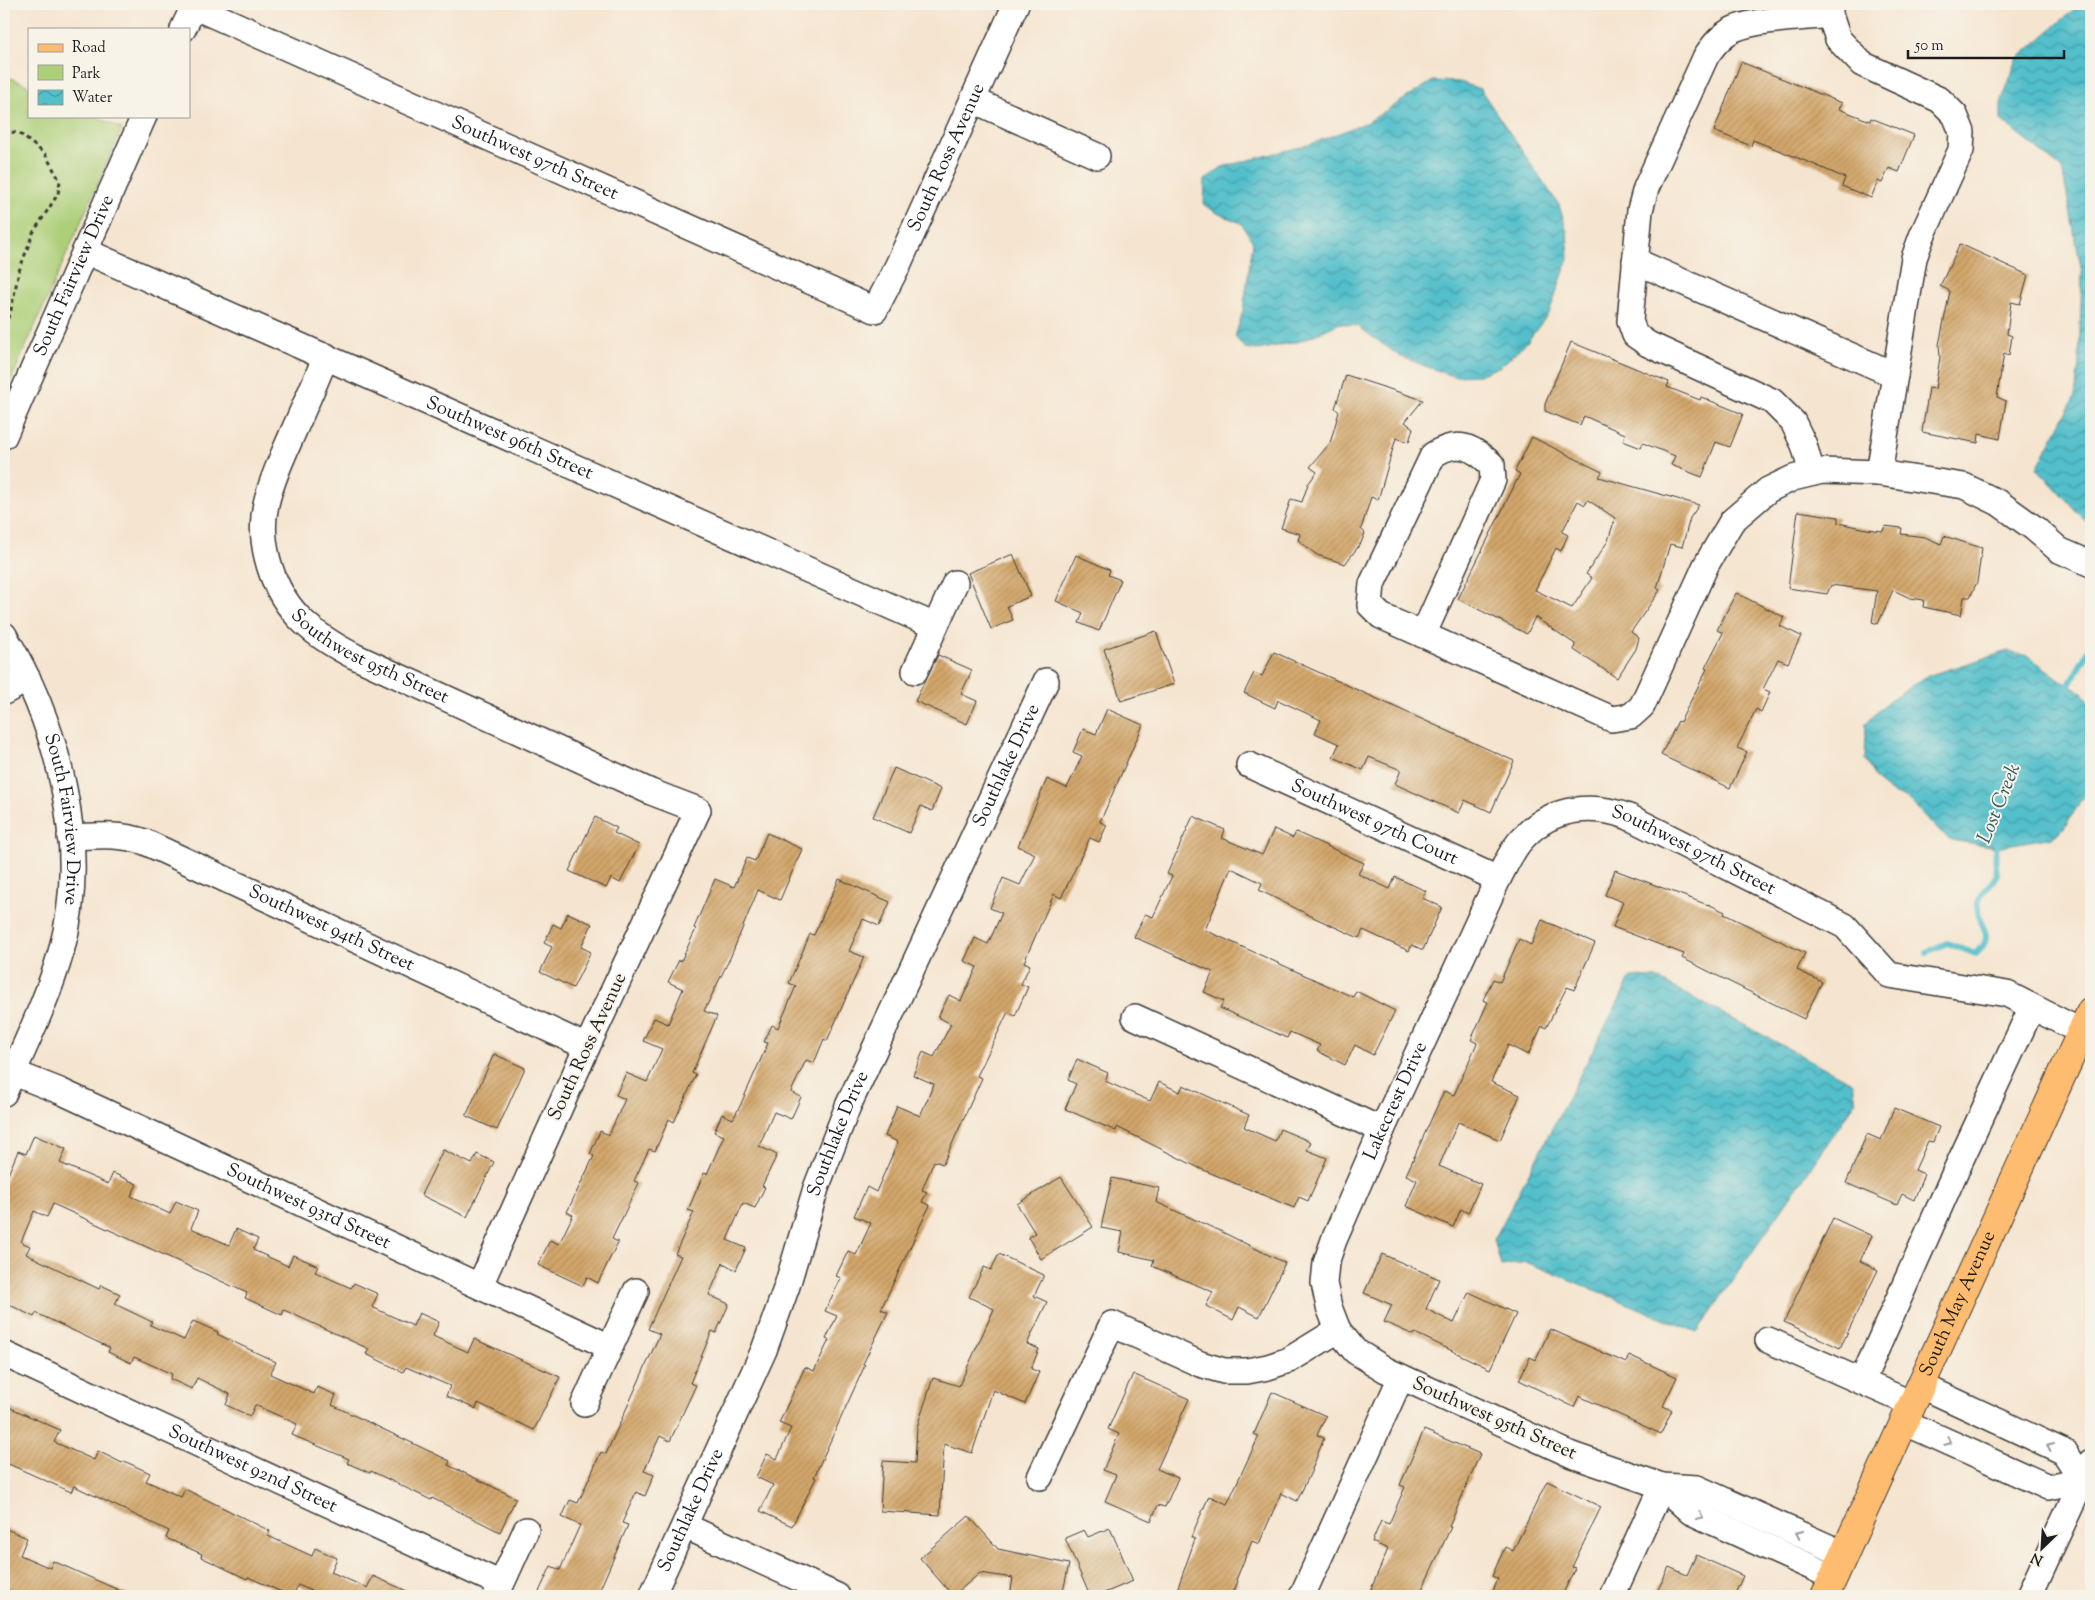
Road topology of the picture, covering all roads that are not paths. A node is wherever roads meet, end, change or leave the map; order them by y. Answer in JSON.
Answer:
{"nodes":[{"id":1,"x":1016,"y":4,"type":"edge"},
{"id":2,"x":194,"y":5,"type":"edge"},
{"id":3,"x":1830,"y":10,"type":"edge"},
{"id":4,"x":184,"y":28,"type":"edge"},
{"id":5,"x":973,"y":100,"type":"junction"},
{"id":6,"x":143,"y":118,"type":"edge"},
{"id":7,"x":1097,"y":156,"type":"dead end"},
{"id":8,"x":85,"y":251,"type":"junction"},
{"id":9,"x":1636,"y":261,"type":"junction"},
{"id":10,"x":875,"y":310,"type":"joint"},
{"id":11,"x":326,"y":356,"type":"junction"},
{"id":12,"x":1895,"y":375,"type":"junction"},
{"id":13,"x":4,"y":436,"type":"edge"},
{"id":14,"x":1812,"y":473,"type":"junction"},
{"id":15,"x":1879,"y":473,"type":"junction"},
{"id":16,"x":2091,"y":564,"type":"edge"},
{"id":17,"x":954,"y":583,"type":"dead end"},
{"id":18,"x":935,"y":626,"type":"junction"},
{"id":19,"x":4,"y":635,"type":"edge"},
{"id":20,"x":1423,"y":635,"type":"junction"},
{"id":21,"x":914,"y":671,"type":"dead end"},
{"id":22,"x":28,"y":679,"type":"junction"},
{"id":23,"x":1046,"y":680,"type":"dead end"},
{"id":24,"x":4,"y":692,"type":"edge"},
{"id":25,"x":1249,"y":765,"type":"dead end"},
{"id":26,"x":698,"y":810,"type":"joint"},
{"id":27,"x":70,"y":837,"type":"junction"},
{"id":28,"x":1498,"y":879,"type":"junction"},
{"id":29,"x":2032,"y":1006,"type":"junction"},
{"id":30,"x":1135,"y":1017,"type":"dead end"},
{"id":31,"x":2087,"y":1021,"type":"edge"},
{"id":32,"x":587,"y":1047,"type":"junction"},
{"id":33,"x":7,"y":1078,"type":"edge"},
{"id":34,"x":1382,"y":1130,"type":"junction"},
{"id":35,"x":480,"y":1285,"type":"junction"},
{"id":36,"x":636,"y":1291,"type":"dead end"},
{"id":37,"x":1338,"y":1330,"type":"junction"},
{"id":38,"x":1768,"y":1340,"type":"dead end"},
{"id":39,"x":610,"y":1347,"type":"junction"},
{"id":40,"x":4,"y":1354,"type":"edge"},
{"id":41,"x":1401,"y":1377,"type":"junction"},
{"id":42,"x":1862,"y":1381,"type":"junction"},
{"id":43,"x":584,"y":1404,"type":"dead end"},
{"id":44,"x":1912,"y":1404,"type":"junction"},
{"id":45,"x":2088,"y":1476,"type":"edge"},
{"id":46,"x":1040,"y":1477,"type":"dead end"},
{"id":47,"x":1662,"y":1486,"type":"junction"},
{"id":48,"x":1734,"y":1504,"type":"junction"},
{"id":49,"x":685,"y":1526,"type":"junction"},
{"id":50,"x":1724,"y":1527,"type":"junction"},
{"id":51,"x":526,"y":1530,"type":"dead end"},
{"id":52,"x":1834,"y":1576,"type":"edge"},
{"id":53,"x":498,"y":1590,"type":"edge"},
{"id":54,"x":652,"y":1596,"type":"edge"},
{"id":55,"x":837,"y":1596,"type":"edge"},
{"id":56,"x":1302,"y":1596,"type":"edge"},
{"id":57,"x":1612,"y":1596,"type":"edge"},
{"id":58,"x":2029,"y":1596,"type":"edge"}],
"edges":[{"from":1,"to":5,"type":"street","name":"South Ross Avenue"},
{"from":2,"to":4,"type":"street"},
{"from":2,"to":10,"type":"street","name":"Southwest 97th Street"},
{"from":3,"to":9,"type":"street"},
{"from":3,"to":12,"type":"street"},
{"from":5,"to":7,"type":"street"},
{"from":5,"to":10,"type":"street","name":"South Ross Avenue"},
{"from":6,"to":8,"type":"street","name":"South Fairview Drive"},
{"from":8,"to":11,"type":"street","name":"Southwest 96th Street"},
{"from":8,"to":13,"type":"street","name":"South Fairview Drive"},
{"from":9,"to":12,"type":"street"},
{"from":9,"to":14,"type":"street"},
{"from":11,"to":18,"type":"street","name":"Southwest 96th Street"},
{"from":11,"to":26,"type":"street","name":"Southwest 95th Street"},
{"from":12,"to":15,"type":"street"},
{"from":14,"to":15,"type":"street"},
{"from":14,"to":20,"type":"street"},
{"from":15,"to":16,"type":"street"},
{"from":17,"to":18,"type":"street"},
{"from":18,"to":21,"type":"street"},
{"from":19,"to":22,"type":"street","name":"South Fairview Drive"},
{"from":20,"to":20,"type":"street"},
{"from":22,"to":24,"type":"street"},
{"from":22,"to":27,"type":"street","name":"South Fairview Drive"},
{"from":23,"to":49,"type":"street","name":"Southlake Drive"},
{"from":25,"to":28,"type":"street","name":"Southwest 97th Court"},
{"from":26,"to":32,"type":"street","name":"South Ross Avenue"},
{"from":27,"to":32,"type":"street","name":"Southwest 94th Street"},
{"from":27,"to":33,"type":"street","name":"South Fairview Drive"},
{"from":28,"to":29,"type":"street","name":"Southwest 97th Street"},
{"from":28,"to":34,"type":"street","name":"Lakecrest Drive"},
{"from":29,"to":31,"type":"street"},
{"from":29,"to":42,"type":"street"},
{"from":30,"to":34,"type":"street"},
{"from":31,"to":44,"type":"main road","name":"South May Avenue"},
{"from":32,"to":35,"type":"street","name":"South Ross Avenue"},
{"from":33,"to":35,"type":"street","name":"Southwest 93rd Street"},
{"from":34,"to":37,"type":"street","name":"Lakecrest Drive"},
{"from":35,"to":39,"type":"street","name":"Southwest 93rd Street"},
{"from":36,"to":39,"type":"street"},
{"from":37,"to":41,"type":"street","name":"Southwest 95th Street"},
{"from":37,"to":46,"type":"street"},
{"from":38,"to":42,"type":"street"},
{"from":39,"to":43,"type":"street"},
{"from":40,"to":53,"type":"street","name":"Southwest 92nd Street"},
{"from":41,"to":47,"type":"street","name":"Southwest 95th Street"},
{"from":41,"to":56,"type":"street"},
{"from":42,"to":44,"type":"street"},
{"from":45,"to":44,"type":"street","one_way":true},
{"from":44,"to":45,"type":"street","one_way":true},
{"from":44,"to":52,"type":"main road","name":"South May Avenue"},
{"from":45,"to":58,"type":"street"},
{"from":47,"to":48,"type":"street","name":"Southwest 95th Street"},
{"from":47,"to":50,"type":"street","name":"Southwest 95th Street","one_way":true},
{"from":47,"to":57,"type":"street"},
{"from":48,"to":50,"type":"street"},
{"from":52,"to":48,"type":"street","name":"Southwest 95th Street","one_way":true},
{"from":49,"to":54,"type":"street","name":"Southlake Drive"},
{"from":49,"to":55,"type":"street"},
{"from":50,"to":52,"type":"street","name":"Southwest 95th Street"},
{"from":51,"to":53,"type":"street"}]}
